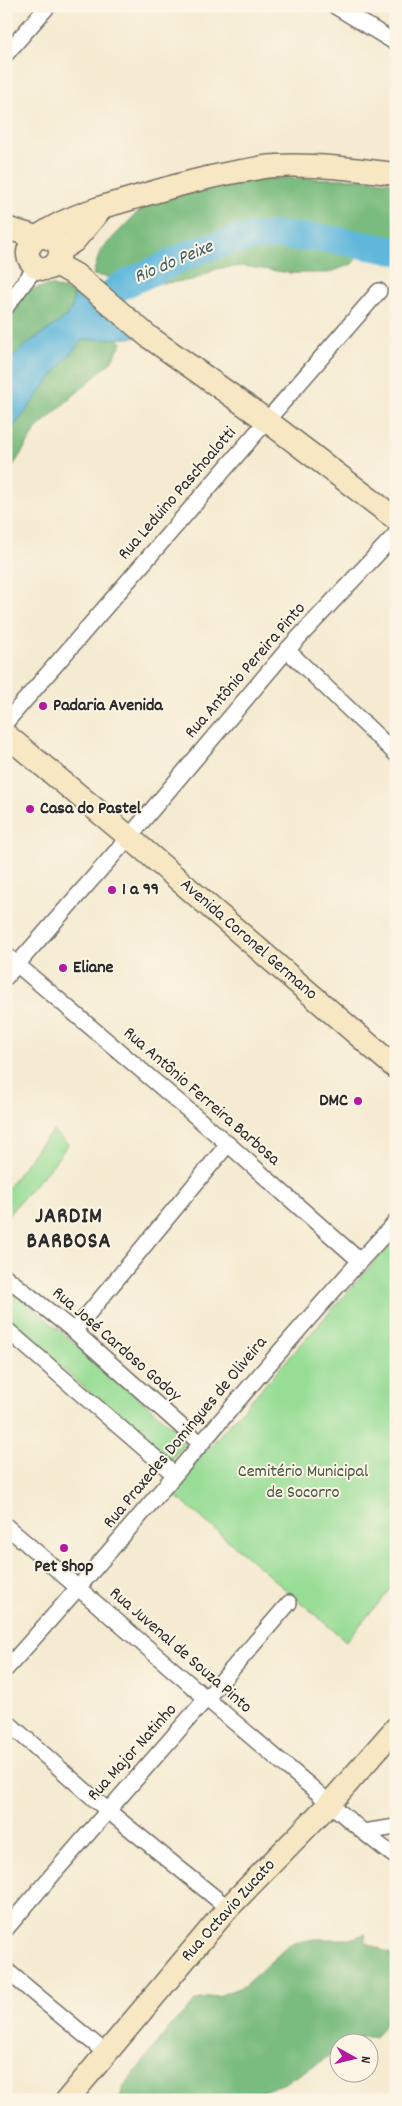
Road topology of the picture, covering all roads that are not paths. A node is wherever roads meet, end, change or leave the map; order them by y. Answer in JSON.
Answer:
{"nodes":[{"id":1,"x":48,"y":6,"type":"edge"},
{"id":2,"x":335,"y":6,"type":"edge"},
{"id":3,"x":356,"y":12,"type":"edge"},
{"id":4,"x":396,"y":43,"type":"edge"},
{"id":5,"x":6,"y":54,"type":"edge"},
{"id":6,"x":396,"y":174,"type":"edge"},
{"id":7,"x":104,"y":206,"type":"junction"},
{"id":8,"x":6,"y":228,"type":"edge"},
{"id":9,"x":39,"y":237,"type":"junction"},
{"id":10,"x":6,"y":243,"type":"edge"},
{"id":11,"x":45,"y":260,"type":"junction"},
{"id":12,"x":379,"y":291,"type":"dead end"},
{"id":13,"x":6,"y":307,"type":"edge"},
{"id":14,"x":266,"y":420,"type":"junction"},
{"id":15,"x":396,"y":519,"type":"edge"},
{"id":16,"x":396,"y":534,"type":"edge"},
{"id":17,"x":287,"y":650,"type":"junction"},
{"id":18,"x":6,"y":722,"type":"edge"},
{"id":19,"x":6,"y":735,"type":"edge"},
{"id":20,"x":396,"y":754,"type":"edge"},
{"id":21,"x":129,"y":836,"type":"junction"},
{"id":22,"x":12,"y":959,"type":"edge"},
{"id":23,"x":6,"y":976,"type":"edge"},
{"id":24,"x":396,"y":1068,"type":"edge"},
{"id":25,"x":228,"y":1144,"type":"junction"},
{"id":26,"x":396,"y":1222,"type":"edge"},
{"id":27,"x":360,"y":1260,"type":"junction"},
{"id":28,"x":6,"y":1276,"type":"edge"},
{"id":29,"x":6,"y":1329,"type":"edge"},
{"id":30,"x":74,"y":1331,"type":"junction"},
{"id":31,"x":200,"y":1443,"type":"junction"},
{"id":32,"x":174,"y":1474,"type":"junction"},
{"id":33,"x":6,"y":1526,"type":"edge"},
{"id":34,"x":79,"y":1589,"type":"junction"},
{"id":35,"x":288,"y":1603,"type":"dead end"},
{"id":36,"x":6,"y":1669,"type":"edge"},
{"id":37,"x":206,"y":1700,"type":"junction"},
{"id":38,"x":6,"y":1721,"type":"edge"},
{"id":39,"x":396,"y":1728,"type":"edge"},
{"id":40,"x":331,"y":1802,"type":"junction"},
{"id":41,"x":107,"y":1810,"type":"junction"},
{"id":42,"x":396,"y":1828,"type":"edge"},
{"id":43,"x":363,"y":1832,"type":"junction"},
{"id":44,"x":396,"y":1857,"type":"edge"},
{"id":45,"x":228,"y":1908,"type":"junction"},
{"id":46,"x":6,"y":1929,"type":"edge"},
{"id":47,"x":6,"y":1970,"type":"edge"},
{"id":48,"x":106,"y":2053,"type":"junction"},
{"id":49,"x":67,"y":2100,"type":"edge"}],
"edges":[{"from":1,"to":5,"type":"street"},
{"from":2,"to":3,"type":"street"},
{"from":3,"to":4,"type":"street"},
{"from":6,"to":7,"type":"street"},
{"from":7,"to":9,"type":"street"},
{"from":7,"to":11,"type":"street"},
{"from":8,"to":9,"type":"street"},
{"from":9,"to":11,"type":"street"},
{"from":10,"to":11,"type":"street"},
{"from":11,"to":13,"type":"street"},
{"from":11,"to":14,"type":"street"},
{"from":12,"to":14,"type":"street","name":"Rua Leduino Paschoalotti"},
{"from":14,"to":15,"type":"street"},
{"from":14,"to":18,"type":"street","name":"Rua Leduino Paschoalotti"},
{"from":16,"to":17,"type":"street","name":"Rua Antônio Pereira Pinto"},
{"from":17,"to":20,"type":"street"},
{"from":17,"to":21,"type":"street","name":"Rua Antônio Pereira Pinto"},
{"from":19,"to":21,"type":"street","name":"Avenida Coronel Germano"},
{"from":21,"to":22,"type":"street","name":"Rua Antônio Pereira Pinto"},
{"from":21,"to":24,"type":"street","name":"Avenida Coronel Germano"},
{"from":22,"to":23,"type":"street","name":"Rua Antônio Pereira Pinto"},
{"from":22,"to":25,"type":"street","name":"Rua Antônio Ferreira Barbosa"},
{"from":25,"to":27,"type":"street","name":"Rua Antônio Ferreira Barbosa"},
{"from":25,"to":30,"type":"street"},
{"from":26,"to":27,"type":"street","name":"Rua Praxedes Domingues de Oliveira"},
{"from":27,"to":31,"type":"street","name":"Rua Praxedes Domingues de Oliveira"},
{"from":28,"to":30,"type":"street","name":"Rua José Cardoso Godoy"},
{"from":29,"to":32,"type":"street"},
{"from":30,"to":31,"type":"street","name":"Rua José Cardoso Godoy"},
{"from":31,"to":32,"type":"street","name":"Rua Praxedes Domingues de Oliveira"},
{"from":32,"to":34,"type":"street","name":"Rua Praxedes Domingues de Oliveira"},
{"from":33,"to":34,"type":"street","name":"Rua Juvenal de Souza Pinto"},
{"from":34,"to":36,"type":"street","name":"Rua Praxedes Domingues de Oliveira"},
{"from":34,"to":37,"type":"street","name":"Rua Juvenal de Souza Pinto"},
{"from":35,"to":37,"type":"street","name":"Rua Major Natinho"},
{"from":37,"to":40,"type":"street","name":"Rua Juvenal de Souza Pinto"},
{"from":37,"to":41,"type":"street","name":"Rua Major Natinho"},
{"from":38,"to":41,"type":"street"},
{"from":39,"to":40,"type":"street","name":"Rua Octavio Zucato"},
{"from":40,"to":43,"type":"street","name":"Rua Juvenal de Souza Pinto"},
{"from":40,"to":45,"type":"street","name":"Rua Octavio Zucato"},
{"from":41,"to":45,"type":"street"},
{"from":41,"to":46,"type":"street","name":"Rua Major Natinho"},
{"from":42,"to":43,"type":"street"},
{"from":43,"to":44,"type":"street","name":"Rua Juvenal de Souza Pinto"},
{"from":45,"to":48,"type":"street","name":"Rua Octavio Zucato"},
{"from":47,"to":48,"type":"street"},
{"from":48,"to":49,"type":"street","name":"Rua Octavio Zucato"}]}
